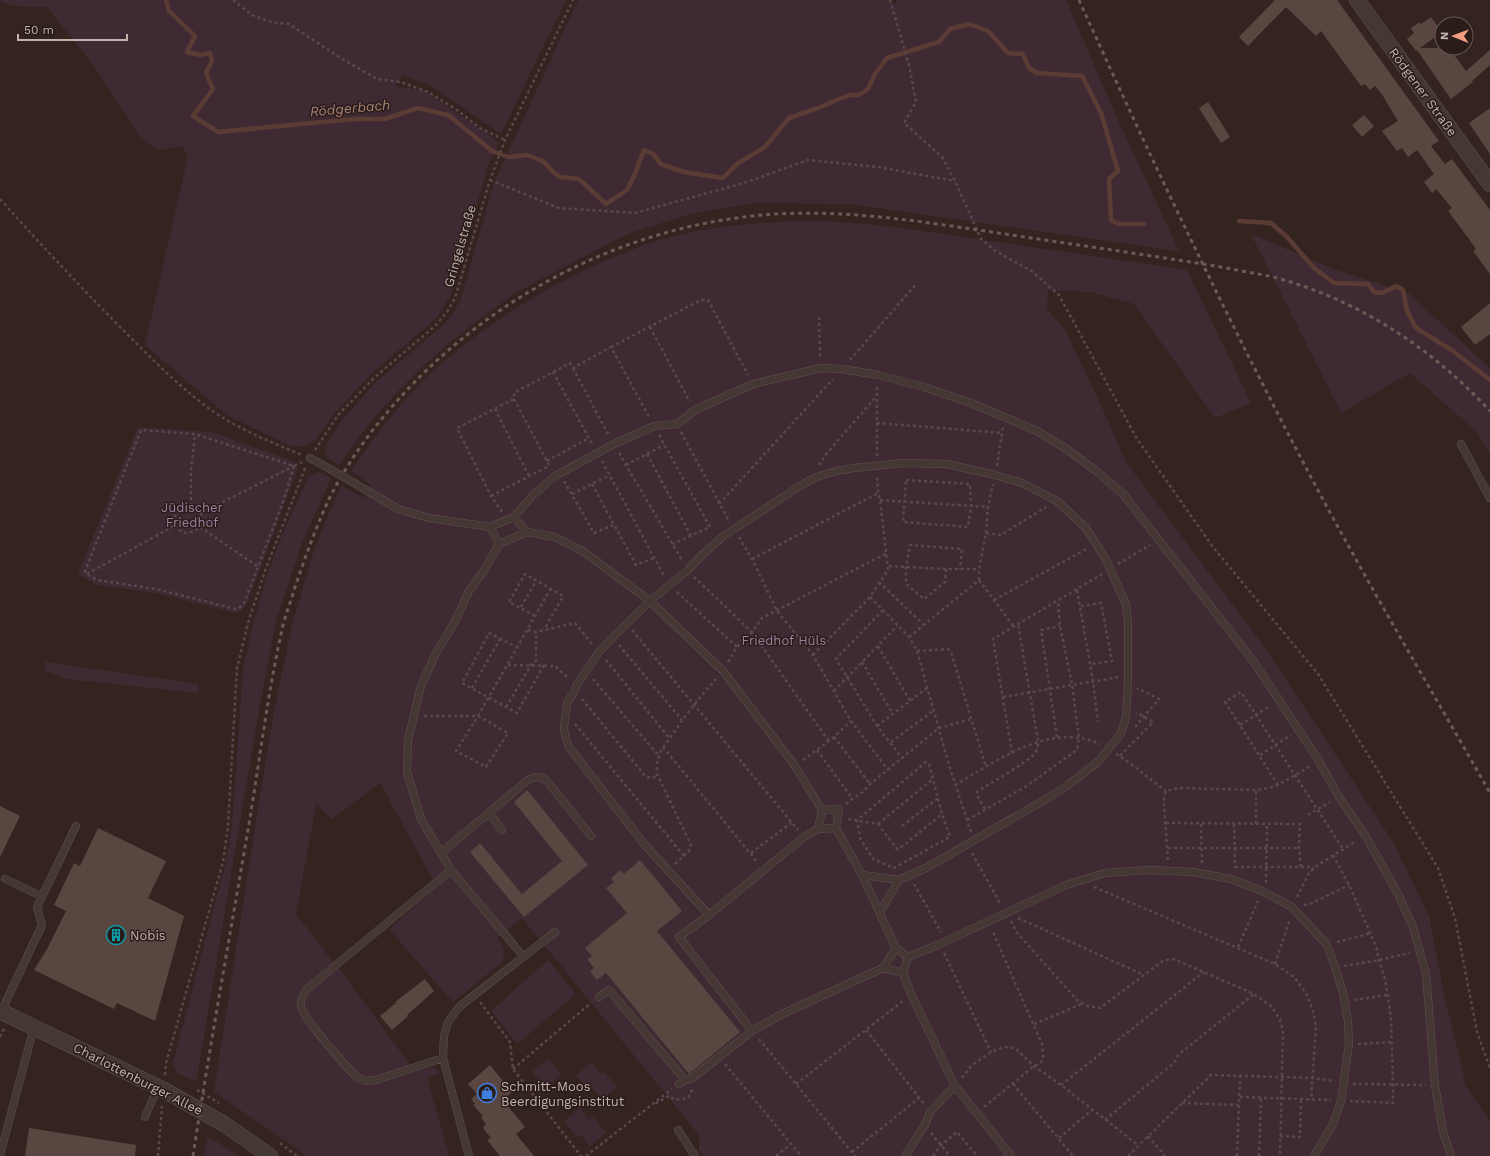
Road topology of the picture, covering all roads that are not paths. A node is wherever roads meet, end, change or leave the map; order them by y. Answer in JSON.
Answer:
{"nodes":[{"id":1,"x":1357,"y":0,"type":"edge"},
{"id":2,"x":1490,"y":184,"type":"edge"},
{"id":3,"x":1461,"y":444,"type":"dead end"},
{"id":4,"x":310,"y":458,"type":"road end"},
{"id":5,"x":1490,"y":498,"type":"edge"},
{"id":6,"x":514,"y":517,"type":"junction"},
{"id":7,"x":490,"y":527,"type":"junction"},
{"id":8,"x":527,"y":532,"type":"junction"},
{"id":9,"x":498,"y":544,"type":"junction"},
{"id":10,"x":650,"y":601,"type":"junction"},
{"id":11,"x":822,"y":810,"type":"junction"},
{"id":12,"x":489,"y":813,"type":"junction"},
{"id":13,"x":76,"y":826,"type":"dead end"},
{"id":14,"x":818,"y":828,"type":"junction"},
{"id":15,"x":836,"y":828,"type":"junction"},
{"id":16,"x":502,"y":830,"type":"dead end"},
{"id":17,"x":591,"y":836,"type":"dead end"},
{"id":18,"x":442,"y":852,"type":"junction"},
{"id":19,"x":451,"y":870,"type":"junction"},
{"id":20,"x":862,"y":874,"type":"junction"},
{"id":21,"x":5,"y":879,"type":"dead end"},
{"id":22,"x":899,"y":880,"type":"junction"},
{"id":23,"x":41,"y":896,"type":"junction"},
{"id":24,"x":880,"y":912,"type":"junction"},
{"id":25,"x":709,"y":915,"type":"junction"},
{"id":26,"x":555,"y":932,"type":"dead end"},
{"id":27,"x":896,"y":948,"type":"junction"},
{"id":28,"x":523,"y":956,"type":"junction"},
{"id":29,"x":908,"y":957,"type":"junction"},
{"id":30,"x":883,"y":968,"type":"junction"},
{"id":31,"x":903,"y":973,"type":"junction"},
{"id":32,"x":599,"y":996,"type":"dead end"},
{"id":33,"x":1,"y":1012,"type":"edge"},
{"id":34,"x":34,"y":1027,"type":"junction"},
{"id":35,"x":752,"y":1031,"type":"junction"},
{"id":36,"x":443,"y":1058,"type":"junction"},
{"id":37,"x":955,"y":1086,"type":"junction"},
{"id":38,"x":161,"y":1089,"type":"junction"},
{"id":39,"x":145,"y":1116,"type":"dead end"},
{"id":40,"x":678,"y":1130,"type":"dead end"},
{"id":41,"x":0,"y":1155,"type":"edge"},
{"id":42,"x":270,"y":1156,"type":"edge"},
{"id":43,"x":469,"y":1156,"type":"edge"},
{"id":44,"x":695,"y":1156,"type":"edge"},
{"id":45,"x":905,"y":1156,"type":"edge"},
{"id":46,"x":1011,"y":1156,"type":"edge"},
{"id":47,"x":1314,"y":1156,"type":"edge"},
{"id":48,"x":1451,"y":1156,"type":"edge"}],
"edges":[{"from":1,"to":2,"type":"street","name":"Rödgener Straße"},
{"from":3,"to":5,"type":"lane"},
{"from":4,"to":7,"type":"lane","bridge":true},
{"from":6,"to":7,"type":"lane"},
{"from":6,"to":8,"type":"lane"},
{"from":6,"to":48,"type":"lane"},
{"from":7,"to":9,"type":"lane"},
{"from":8,"to":9,"type":"lane"},
{"from":8,"to":10,"type":"lane"},
{"from":9,"to":18,"type":"lane"},
{"from":10,"to":11,"type":"lane"},
{"from":10,"to":22,"type":"lane"},
{"from":10,"to":25,"type":"lane"},
{"from":11,"to":14,"type":"lane"},
{"from":11,"to":15,"type":"lane"},
{"from":12,"to":16,"type":"lane"},
{"from":12,"to":17,"type":"lane"},
{"from":12,"to":18,"type":"lane"},
{"from":13,"to":23,"type":"lane"},
{"from":14,"to":15,"type":"lane"},
{"from":14,"to":25,"type":"lane"},
{"from":15,"to":20,"type":"lane"},
{"from":18,"to":19,"type":"lane"},
{"from":19,"to":28,"type":"lane"},
{"from":19,"to":36,"type":"lane"},
{"from":20,"to":22,"type":"lane"},
{"from":20,"to":24,"type":"lane"},
{"from":21,"to":23,"type":"lane"},
{"from":22,"to":24,"type":"lane"},
{"from":23,"to":33,"type":"lane"},
{"from":24,"to":27,"type":"lane"},
{"from":25,"to":35,"type":"lane"},
{"from":26,"to":28,"type":"lane"},
{"from":27,"to":29,"type":"lane"},
{"from":27,"to":30,"type":"lane"},
{"from":28,"to":36,"type":"lane"},
{"from":29,"to":31,"type":"lane"},
{"from":29,"to":47,"type":"lane"},
{"from":30,"to":31,"type":"lane"},
{"from":30,"to":35,"type":"lane"},
{"from":31,"to":37,"type":"lane"},
{"from":32,"to":35,"type":"lane"},
{"from":33,"to":34,"type":"street","name":"Charlottenburger Allee"},
{"from":34,"to":38,"type":"street","name":"Charlottenburger Allee"},
{"from":34,"to":41,"type":"lane"},
{"from":36,"to":43,"type":"lane"},
{"from":37,"to":45,"type":"lane"},
{"from":37,"to":46,"type":"lane"},
{"from":38,"to":39,"type":"lane"},
{"from":38,"to":42,"type":"street","name":"Charlottenburger Allee"},
{"from":40,"to":44,"type":"lane"}]}
